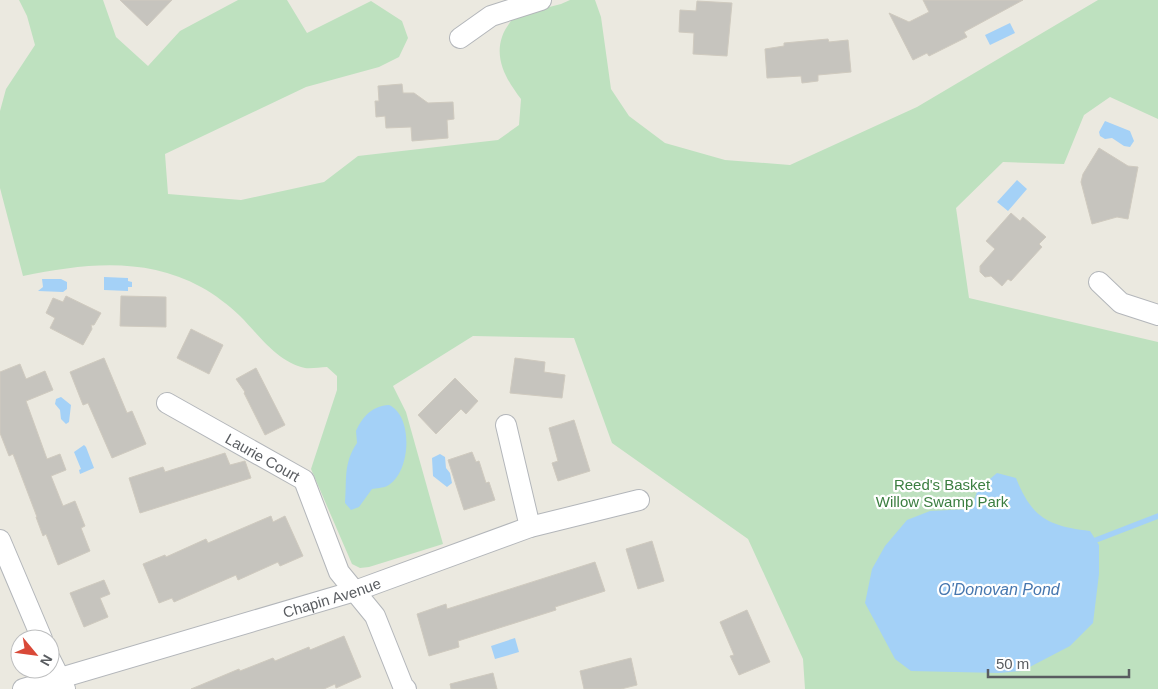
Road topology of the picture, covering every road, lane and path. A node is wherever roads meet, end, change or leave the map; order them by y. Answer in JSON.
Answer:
{"nodes":[{"id":1,"x":541,"y":0,"type":"edge"},
{"id":2,"x":460,"y":38,"type":"dead end"},
{"id":3,"x":1099,"y":282,"type":"dead end"},
{"id":4,"x":1158,"y":315,"type":"edge"},
{"id":5,"x":167,"y":403,"type":"dead end"},
{"id":6,"x":506,"y":425,"type":"dead end"},
{"id":7,"x":638,"y":500,"type":"dead end"},
{"id":8,"x":530,"y":527,"type":"junction"},
{"id":9,"x":0,"y":540,"type":"edge"},
{"id":10,"x":355,"y":591,"type":"junction"},
{"id":11,"x":38,"y":629,"type":"edge"},
{"id":12,"x":61,"y":684,"type":"edge"},
{"id":13,"x":23,"y":689,"type":"edge"},
{"id":14,"x":406,"y":689,"type":"edge"}],
"edges":[{"from":1,"to":2,"type":"street"},
{"from":3,"to":4,"type":"street"},
{"from":5,"to":10,"type":"street","name":"Laurie Court"},
{"from":6,"to":8,"type":"street"},
{"from":7,"to":8,"type":"street","name":"Chapin Avenue"},
{"from":8,"to":10,"type":"street","name":"Chapin Avenue"},
{"from":9,"to":11,"type":"street"},
{"from":10,"to":12,"type":"street","name":"Chapin Avenue"},
{"from":10,"to":14,"type":"street","name":"Laurie Court"},
{"from":12,"to":13,"type":"street","name":"Chapin Avenue"}]}
